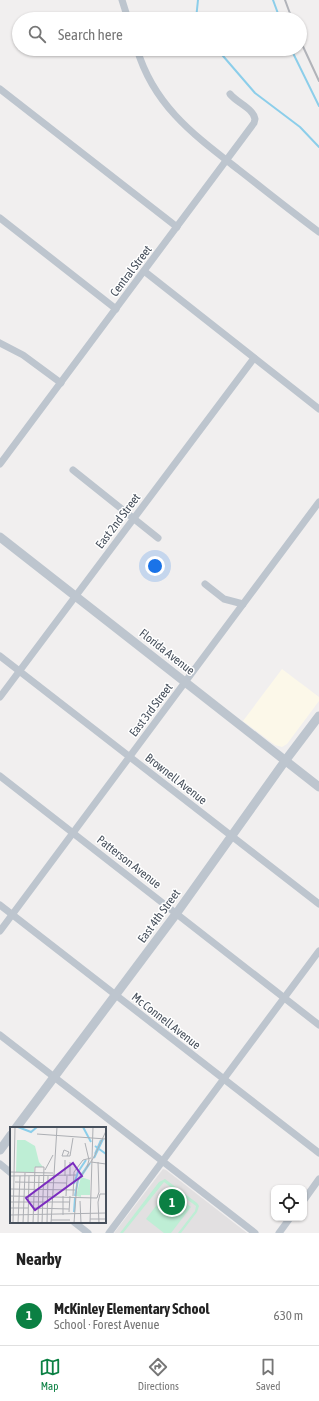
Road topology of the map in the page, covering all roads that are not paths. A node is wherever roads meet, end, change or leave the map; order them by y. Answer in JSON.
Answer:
{"nodes":[{"id":1,"x":122,"y":0,"type":"edge"},
{"id":2,"x":126,"y":12,"type":"edge"},
{"id":3,"x":139,"y":56,"type":"edge"},
{"id":4,"x":0,"y":89,"type":"edge"},
{"id":5,"x":230,"y":94,"type":"dead end"},
{"id":6,"x":226,"y":160,"type":"junction"},
{"id":7,"x":0,"y":218,"type":"edge"},
{"id":8,"x":177,"y":227,"type":"junction"},
{"id":9,"x":319,"y":232,"type":"edge"},
{"id":10,"x":144,"y":271,"type":"junction"},
{"id":11,"x":116,"y":309,"type":"junction"},
{"id":12,"x":0,"y":344,"type":"edge"},
{"id":13,"x":254,"y":358,"type":"junction"},
{"id":14,"x":60,"y":383,"type":"junction"},
{"id":15,"x":319,"y":409,"type":"edge"},
{"id":16,"x":0,"y":464,"type":"edge"},
{"id":17,"x":72,"y":470,"type":"dead end"},
{"id":18,"x":319,"y":502,"type":"edge"},
{"id":19,"x":134,"y":519,"type":"junction"},
{"id":20,"x":0,"y":537,"type":"edge"},
{"id":21,"x":158,"y":538,"type":"dead end"},
{"id":22,"x":205,"y":584,"type":"dead end"},
{"id":23,"x":76,"y":596,"type":"junction"},
{"id":24,"x":243,"y":604,"type":"junction"},
{"id":25,"x":0,"y":656,"type":"edge"},
{"id":26,"x":20,"y":671,"type":"junction"},
{"id":27,"x":185,"y":682,"type":"junction"},
{"id":28,"x":0,"y":697,"type":"edge"},
{"id":29,"x":319,"y":716,"type":"edge"},
{"id":30,"x":130,"y":756,"type":"junction"},
{"id":31,"x":285,"y":761,"type":"junction"},
{"id":32,"x":0,"y":776,"type":"edge"},
{"id":33,"x":319,"y":787,"type":"edge"},
{"id":34,"x":73,"y":832,"type":"junction"},
{"id":35,"x":231,"y":836,"type":"junction"},
{"id":36,"x":0,"y":904,"type":"edge"},
{"id":37,"x":319,"y":904,"type":"edge"},
{"id":38,"x":12,"y":914,"type":"junction"},
{"id":39,"x":176,"y":914,"type":"junction"},
{"id":40,"x":0,"y":931,"type":"edge"},
{"id":41,"x":319,"y":952,"type":"edge"},
{"id":42,"x":115,"y":995,"type":"junction"},
{"id":43,"x":284,"y":998,"type":"junction"},
{"id":44,"x":319,"y":1025,"type":"edge"},
{"id":45,"x":0,"y":1035,"type":"edge"},
{"id":46,"x":54,"y":1077,"type":"junction"},
{"id":47,"x":223,"y":1079,"type":"junction"},
{"id":48,"x":17,"y":1127,"type":"edge"},
{"id":49,"x":10,"y":1136,"type":"edge"},
{"id":50,"x":0,"y":1150,"type":"edge"},
{"id":51,"x":319,"y":1153,"type":"edge"},
{"id":52,"x":162,"y":1162,"type":"junction"},
{"id":53,"x":0,"y":1164,"type":"edge"},
{"id":54,"x":10,"y":1172,"type":"edge"},
{"id":55,"x":319,"y":1179,"type":"edge"},
{"id":56,"x":307,"y":1196,"type":"edge"},
{"id":57,"x":288,"y":1221,"type":"edge"},
{"id":58,"x":75,"y":1223,"type":"edge"},
{"id":59,"x":88,"y":1233,"type":"edge"},
{"id":60,"x":109,"y":1233,"type":"edge"},
{"id":61,"x":256,"y":1233,"type":"edge"},
{"id":62,"x":279,"y":1233,"type":"edge"}],
"edges":[{"from":1,"to":2,"type":"street"},
{"from":3,"to":6,"type":"street"},
{"from":4,"to":8,"type":"street"},
{"from":5,"to":6,"type":"street","name":"Central Street"},
{"from":6,"to":8,"type":"street","name":"Central Street"},
{"from":6,"to":9,"type":"street"},
{"from":7,"to":11,"type":"street"},
{"from":8,"to":10,"type":"street","name":"Central Street"},
{"from":10,"to":11,"type":"street","name":"Central Street"},
{"from":10,"to":13,"type":"street"},
{"from":11,"to":14,"type":"street","name":"Central Street"},
{"from":12,"to":14,"type":"street"},
{"from":13,"to":15,"type":"street"},
{"from":13,"to":19,"type":"street","name":"East 2nd Street"},
{"from":14,"to":16,"type":"street","name":"Central Street"},
{"from":17,"to":19,"type":"street"},
{"from":18,"to":24,"type":"street","name":"East 3rd Street"},
{"from":19,"to":21,"type":"street"},
{"from":19,"to":23,"type":"street","name":"East 2nd Street"},
{"from":20,"to":23,"type":"street","name":"Florida Avenue"},
{"from":22,"to":24,"type":"street"},
{"from":23,"to":26,"type":"street","name":"East 2nd Street"},
{"from":23,"to":27,"type":"street","name":"Florida Avenue"},
{"from":24,"to":27,"type":"street","name":"East 3rd Street"},
{"from":25,"to":26,"type":"street","name":"Brownell Avenue"},
{"from":26,"to":28,"type":"street","name":"East 2nd Street"},
{"from":26,"to":30,"type":"street","name":"Brownell Avenue"},
{"from":27,"to":30,"type":"street","name":"East 3rd Street"},
{"from":27,"to":31,"type":"street","name":"Florida Avenue"},
{"from":29,"to":31,"type":"street","name":"East 4th Street"},
{"from":30,"to":34,"type":"street","name":"East 3rd Street"},
{"from":30,"to":35,"type":"street","name":"Brownell Avenue"},
{"from":31,"to":33,"type":"street","name":"Florida Avenue"},
{"from":31,"to":35,"type":"street","name":"East 4th Street"},
{"from":32,"to":34,"type":"street","name":"Patterson Avenue"},
{"from":34,"to":38,"type":"street","name":"East 3rd Street"},
{"from":34,"to":39,"type":"street","name":"Patterson Avenue"},
{"from":35,"to":37,"type":"street","name":"Brownell Avenue"},
{"from":35,"to":39,"type":"street","name":"East 4th Street"},
{"from":36,"to":38,"type":"street","name":"Mc Connell Avenue"},
{"from":38,"to":40,"type":"street","name":"East 3rd Street"},
{"from":38,"to":42,"type":"street","name":"Mc Connell Avenue"},
{"from":39,"to":42,"type":"street","name":"East 4th Street"},
{"from":39,"to":43,"type":"street","name":"Patterson Avenue"},
{"from":41,"to":43,"type":"street"},
{"from":42,"to":46,"type":"street","name":"East 4th Street"},
{"from":42,"to":47,"type":"street","name":"Mc Connell Avenue"},
{"from":43,"to":44,"type":"street","name":"Patterson Avenue"},
{"from":43,"to":47,"type":"street"},
{"from":45,"to":46,"type":"street"},
{"from":46,"to":48,"type":"street","name":"East 4th Street"},
{"from":46,"to":52,"type":"street"},
{"from":47,"to":51,"type":"street","name":"Mc Connell Avenue"},
{"from":47,"to":52,"type":"street"},
{"from":49,"to":50,"type":"street"},
{"from":52,"to":60,"type":"street"},
{"from":52,"to":61,"type":"street"},
{"from":53,"to":54,"type":"street"},
{"from":55,"to":56,"type":"street"},
{"from":57,"to":62,"type":"street"},
{"from":58,"to":59,"type":"street"}]}
